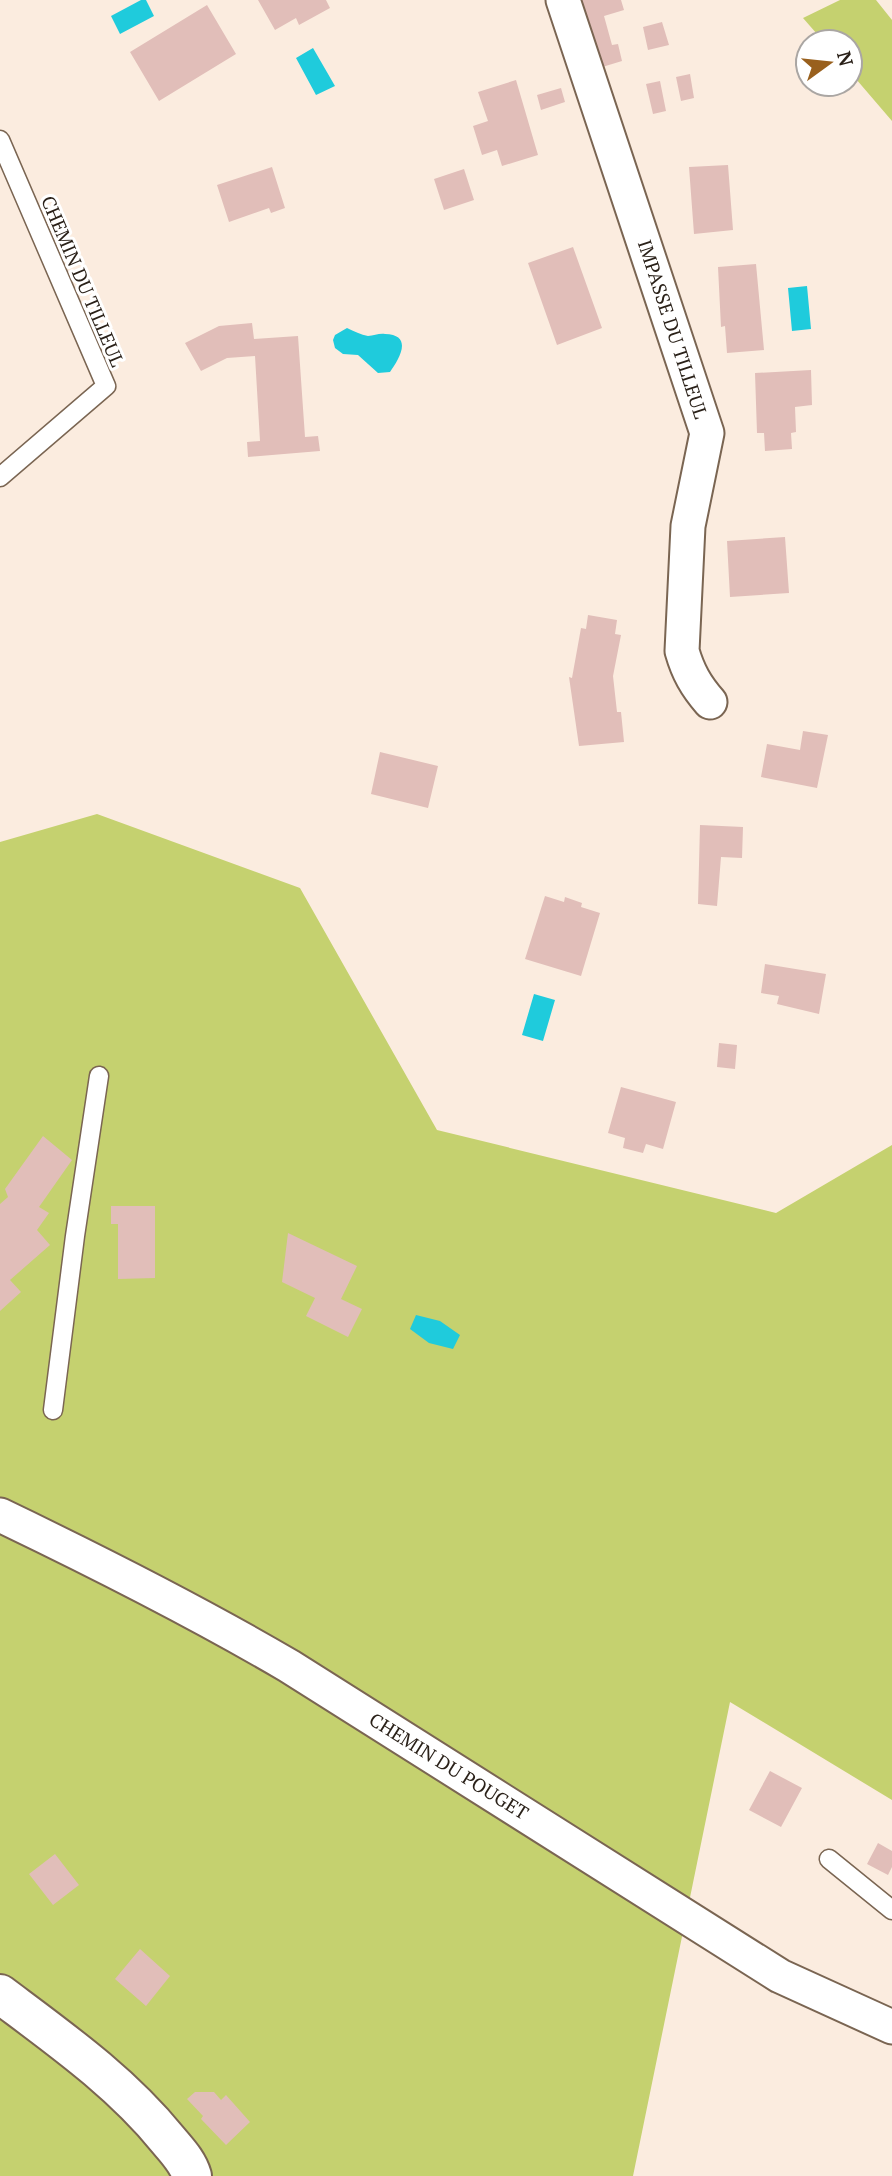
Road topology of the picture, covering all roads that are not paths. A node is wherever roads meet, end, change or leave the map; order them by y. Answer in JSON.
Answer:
{"nodes":[{"id":1,"x":563,"y":0,"type":"edge"},
{"id":2,"x":0,"y":140,"type":"edge"},
{"id":3,"x":0,"y":477,"type":"edge"},
{"id":4,"x":710,"y":702,"type":"dead end"},
{"id":5,"x":99,"y":1076,"type":"dead end"},
{"id":6,"x":53,"y":1410,"type":"dead end"},
{"id":7,"x":0,"y":1515,"type":"edge"},
{"id":8,"x":829,"y":1859,"type":"dead end"},
{"id":9,"x":892,"y":1910,"type":"edge"},
{"id":10,"x":0,"y":1994,"type":"edge"},
{"id":11,"x":892,"y":2027,"type":"edge"},
{"id":12,"x":192,"y":2176,"type":"edge"}],
"edges":[{"from":1,"to":4,"type":"street","name":"IMPASSE DU TILLEUL"},
{"from":2,"to":3,"type":"lane","name":"CHEMIN DU TILLEUL"},
{"from":5,"to":6,"type":"lane"},
{"from":7,"to":11,"type":"street","name":"CHEMIN DU POUGET"},
{"from":8,"to":9,"type":"lane"},
{"from":10,"to":12,"type":"main road"}]}
